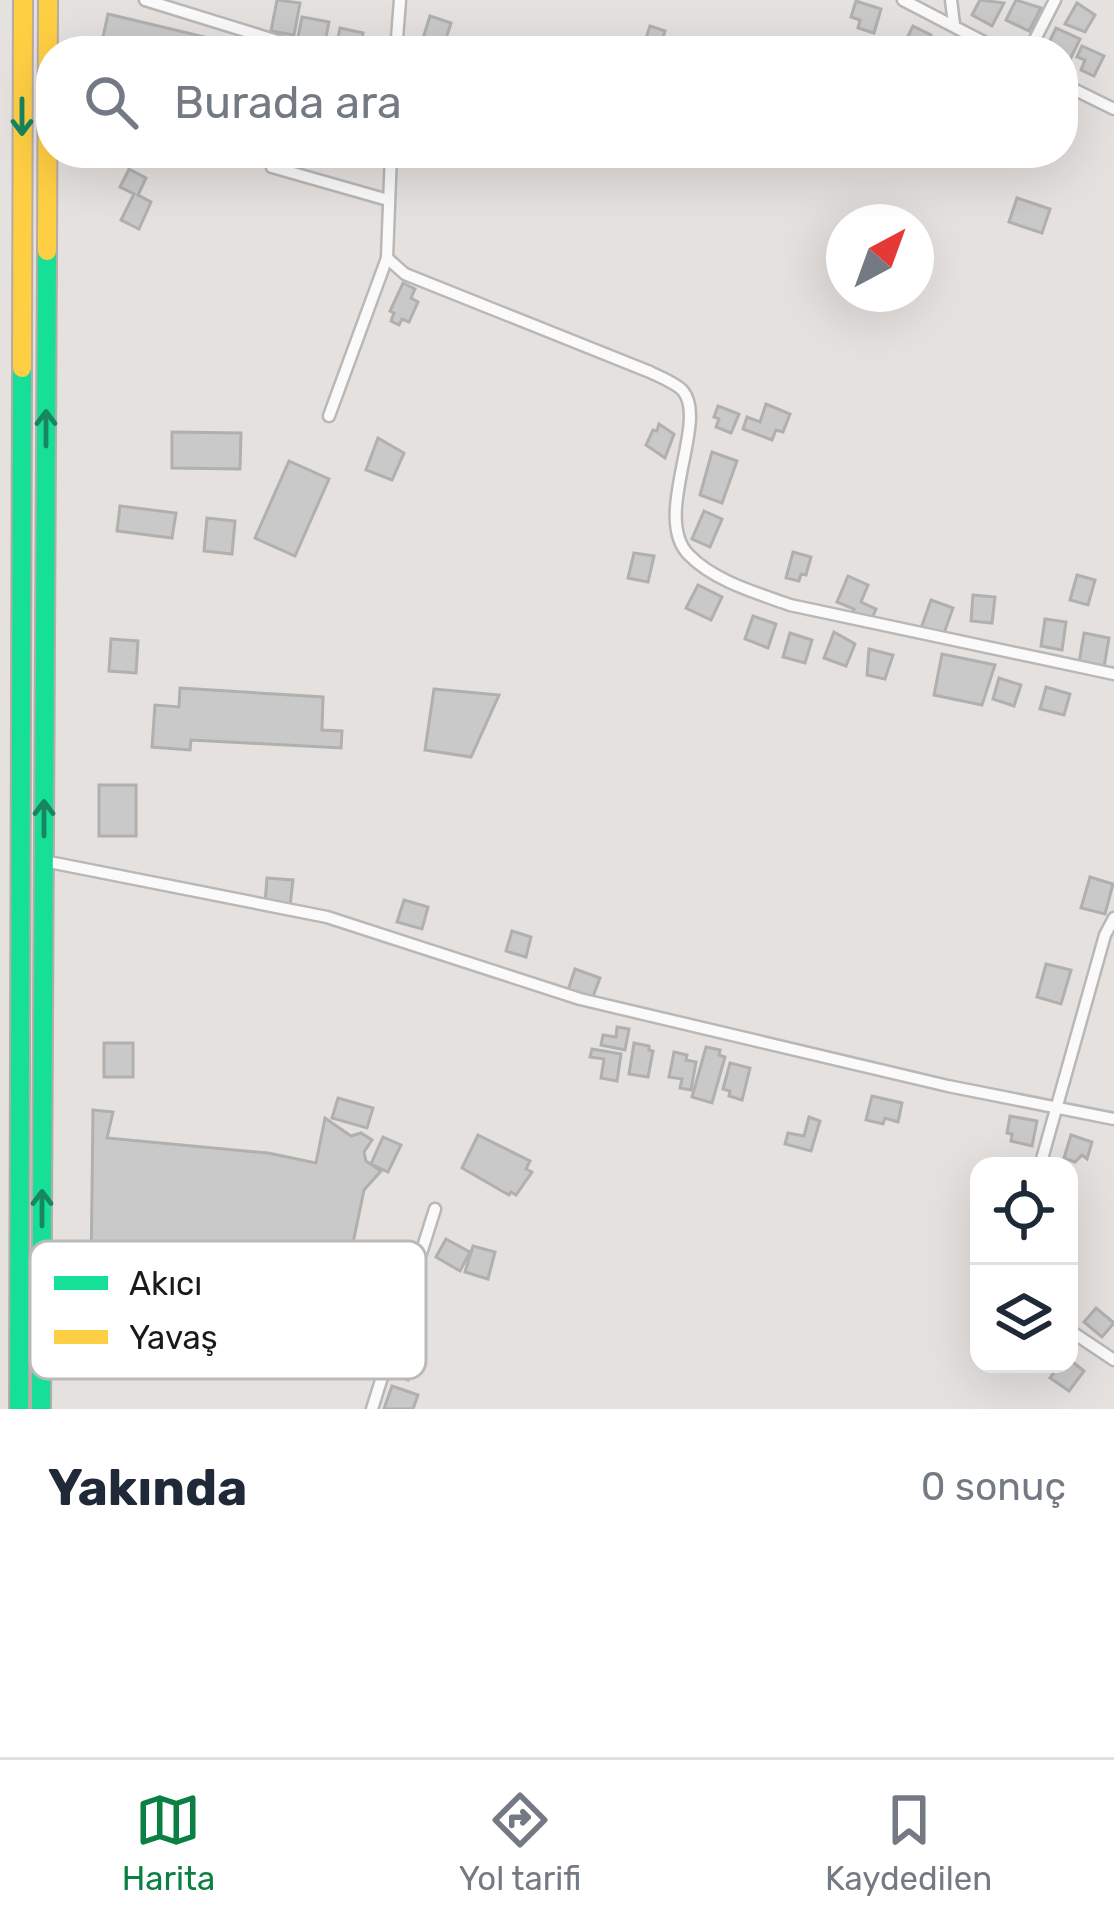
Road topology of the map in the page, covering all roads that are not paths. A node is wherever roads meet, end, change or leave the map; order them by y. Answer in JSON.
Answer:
{"nodes":[{"id":1,"x":22,"y":0,"type":"edge"},
{"id":2,"x":48,"y":0,"type":"edge"},
{"id":3,"x":145,"y":0,"type":"edge"},
{"id":4,"x":400,"y":0,"type":"edge"},
{"id":5,"x":903,"y":0,"type":"edge"},
{"id":6,"x":951,"y":0,"type":"edge"},
{"id":7,"x":1055,"y":0,"type":"edge"},
{"id":8,"x":954,"y":24,"type":"junction"},
{"id":9,"x":48,"y":36,"type":"edge"},
{"id":10,"x":251,"y":36,"type":"edge"},
{"id":11,"x":397,"y":36,"type":"edge"},
{"id":12,"x":974,"y":36,"type":"edge"},
{"id":13,"x":1037,"y":36,"type":"edge"},
{"id":14,"x":1078,"y":91,"type":"edge"},
{"id":15,"x":1114,"y":109,"type":"edge"},
{"id":16,"x":47,"y":168,"type":"edge"},
{"id":17,"x":276,"y":168,"type":"edge"},
{"id":18,"x":390,"y":168,"type":"edge"},
{"id":19,"x":388,"y":200,"type":"junction"},
{"id":20,"x":387,"y":258,"type":"junction"},
{"id":21,"x":329,"y":416,"type":"dead end"},
{"id":22,"x":1114,"y":674,"type":"edge"},
{"id":23,"x":44,"y":862,"type":"junction"},
{"id":24,"x":1114,"y":918,"type":"edge"},
{"id":25,"x":1058,"y":1108,"type":"junction"},
{"id":26,"x":10,"y":1117,"type":"edge"},
{"id":27,"x":1114,"y":1119,"type":"edge"},
{"id":28,"x":1043,"y":1157,"type":"edge"},
{"id":29,"x":435,"y":1209,"type":"dead end"},
{"id":30,"x":42,"y":1241,"type":"edge"},
{"id":31,"x":425,"y":1241,"type":"edge"},
{"id":32,"x":1078,"y":1336,"type":"edge"},
{"id":33,"x":1114,"y":1360,"type":"edge"},
{"id":34,"x":41,"y":1379,"type":"edge"},
{"id":35,"x":381,"y":1379,"type":"edge"},
{"id":36,"x":19,"y":1409,"type":"edge"},
{"id":37,"x":41,"y":1409,"type":"edge"},
{"id":38,"x":372,"y":1409,"type":"edge"}],
"edges":[{"from":1,"to":26,"type":"highway","one_way":true},
{"from":9,"to":2,"type":"highway","one_way":true},
{"from":3,"to":10,"type":"street"},
{"from":4,"to":11,"type":"street"},
{"from":5,"to":8,"type":"street"},
{"from":6,"to":8,"type":"street"},
{"from":7,"to":13,"type":"street"},
{"from":8,"to":12,"type":"street"},
{"from":14,"to":15,"type":"street"},
{"from":23,"to":16,"type":"highway","one_way":true},
{"from":17,"to":19,"type":"street"},
{"from":18,"to":19,"type":"street"},
{"from":19,"to":20,"type":"street"},
{"from":20,"to":21,"type":"street"},
{"from":20,"to":22,"type":"street"},
{"from":23,"to":25,"type":"street"},
{"from":30,"to":23,"type":"highway","one_way":true},
{"from":24,"to":25,"type":"street"},
{"from":25,"to":27,"type":"street"},
{"from":25,"to":28,"type":"street"},
{"from":26,"to":36,"type":"highway"},
{"from":29,"to":31,"type":"street"},
{"from":32,"to":33,"type":"street"},
{"from":37,"to":34,"type":"highway","one_way":true},
{"from":35,"to":38,"type":"street"}]}
